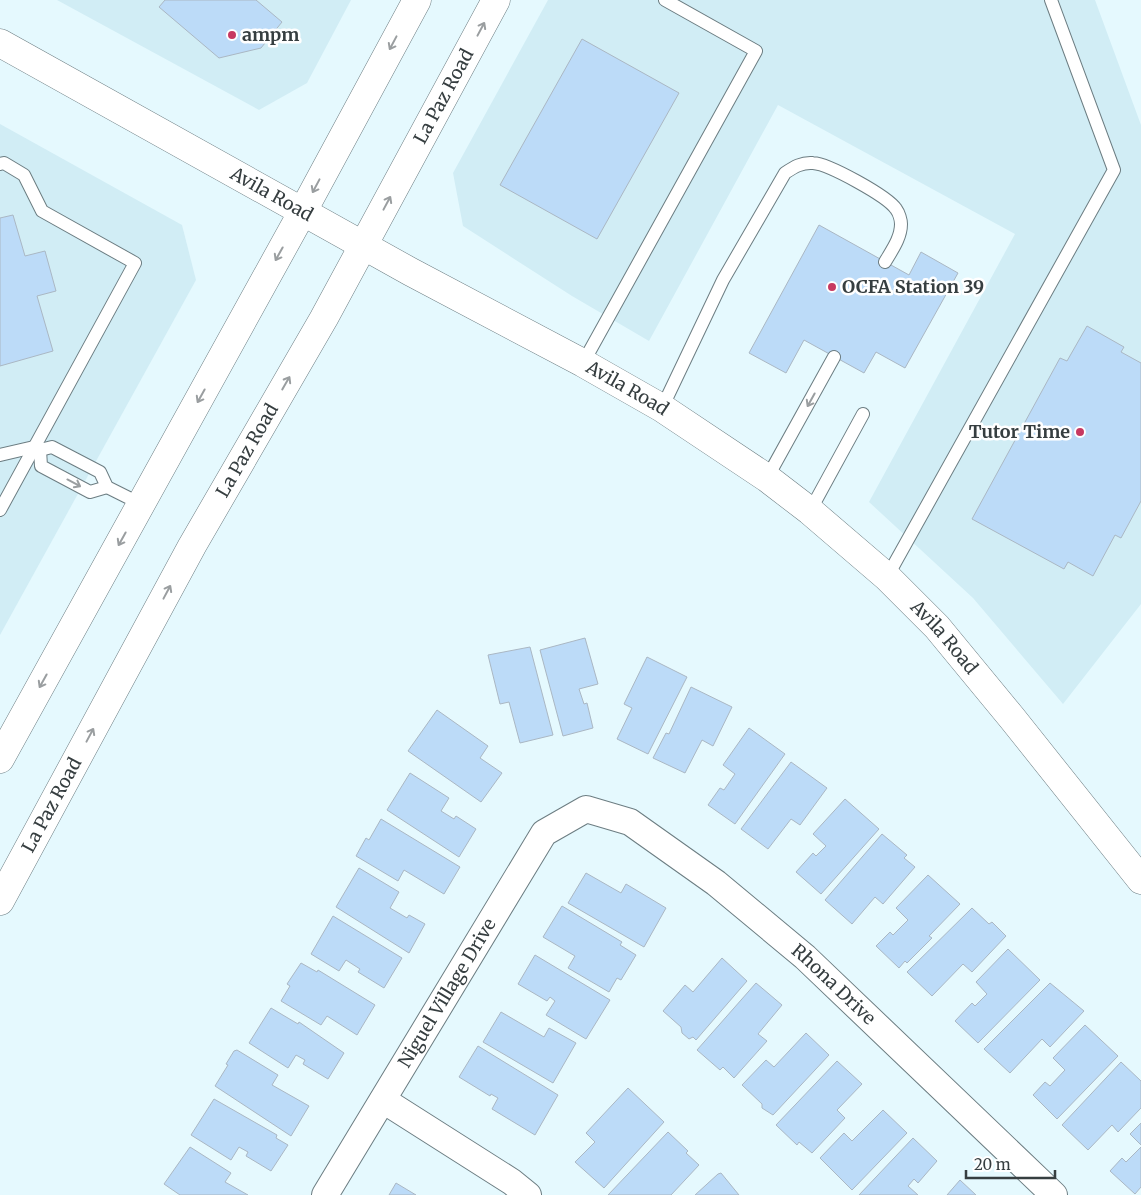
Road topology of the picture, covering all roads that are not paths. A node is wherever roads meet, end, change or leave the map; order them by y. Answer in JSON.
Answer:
{"nodes":[{"id":1,"x":416,"y":0,"type":"edge"},
{"id":2,"x":496,"y":0,"type":"edge"},
{"id":3,"x":666,"y":0,"type":"edge"},
{"id":4,"x":1051,"y":0,"type":"edge"},
{"id":5,"x":0,"y":43,"type":"edge"},
{"id":6,"x":0,"y":164,"type":"edge"},
{"id":7,"x":303,"y":212,"type":"junction"},
{"id":8,"x":364,"y":245,"type":"junction"},
{"id":9,"x":885,"y":262,"type":"dead end"},
{"id":10,"x":834,"y":357,"type":"dead end"},
{"id":11,"x":583,"y":363,"type":"junction"},
{"id":12,"x":662,"y":408,"type":"junction"},
{"id":13,"x":863,"y":414,"type":"dead end"},
{"id":14,"x":37,"y":448,"type":"junction"},
{"id":15,"x":0,"y":455,"type":"edge"},
{"id":16,"x":767,"y":478,"type":"junction"},
{"id":17,"x":107,"y":486,"type":"junction"},
{"id":18,"x":141,"y":504,"type":"junction"},
{"id":19,"x":0,"y":510,"type":"edge"},
{"id":20,"x":810,"y":510,"type":"junction"},
{"id":21,"x":887,"y":577,"type":"junction"},
{"id":22,"x":0,"y":759,"type":"edge"},
{"id":23,"x":586,"y":809,"type":"joint"},
{"id":24,"x":1141,"y":880,"type":"edge"},
{"id":25,"x":0,"y":901,"type":"edge"},
{"id":26,"x":384,"y":1100,"type":"junction"},
{"id":27,"x":325,"y":1195,"type":"edge"},
{"id":28,"x":528,"y":1195,"type":"edge"},
{"id":29,"x":1054,"y":1195,"type":"edge"}],
"edges":[{"from":1,"to":7,"type":"main road","one_way":true},
{"from":8,"to":2,"type":"main road","name":"La Paz Road","one_way":true},
{"from":3,"to":11,"type":"lane"},
{"from":4,"to":21,"type":"lane"},
{"from":5,"to":7,"type":"main road","name":"Avila Road"},
{"from":6,"to":14,"type":"lane"},
{"from":7,"to":8,"type":"main road","name":"Avila Road"},
{"from":7,"to":18,"type":"main road","one_way":true},
{"from":8,"to":11,"type":"main road","name":"Avila Road"},
{"from":25,"to":8,"type":"main road","name":"La Paz Road","one_way":true},
{"from":9,"to":12,"type":"lane"},
{"from":10,"to":16,"type":"lane","one_way":true},
{"from":11,"to":12,"type":"main road","name":"Avila Road"},
{"from":12,"to":16,"type":"main road","name":"Avila Road"},
{"from":13,"to":20,"type":"lane"},
{"from":14,"to":15,"type":"lane"},
{"from":14,"to":17,"type":"lane"},
{"from":14,"to":17,"type":"lane","one_way":true},
{"from":14,"to":19,"type":"lane"},
{"from":16,"to":20,"type":"main road","name":"Avila Road"},
{"from":17,"to":18,"type":"lane"},
{"from":18,"to":22,"type":"main road","one_way":true},
{"from":20,"to":21,"type":"main road","name":"Avila Road"},
{"from":21,"to":24,"type":"main road","name":"Avila Road"},
{"from":23,"to":26,"type":"street","name":"Niguel Village Drive"},
{"from":23,"to":29,"type":"street","name":"Rhona Drive"},
{"from":26,"to":27,"type":"street","name":"Niguel Village Drive"},
{"from":26,"to":28,"type":"street"}]}
